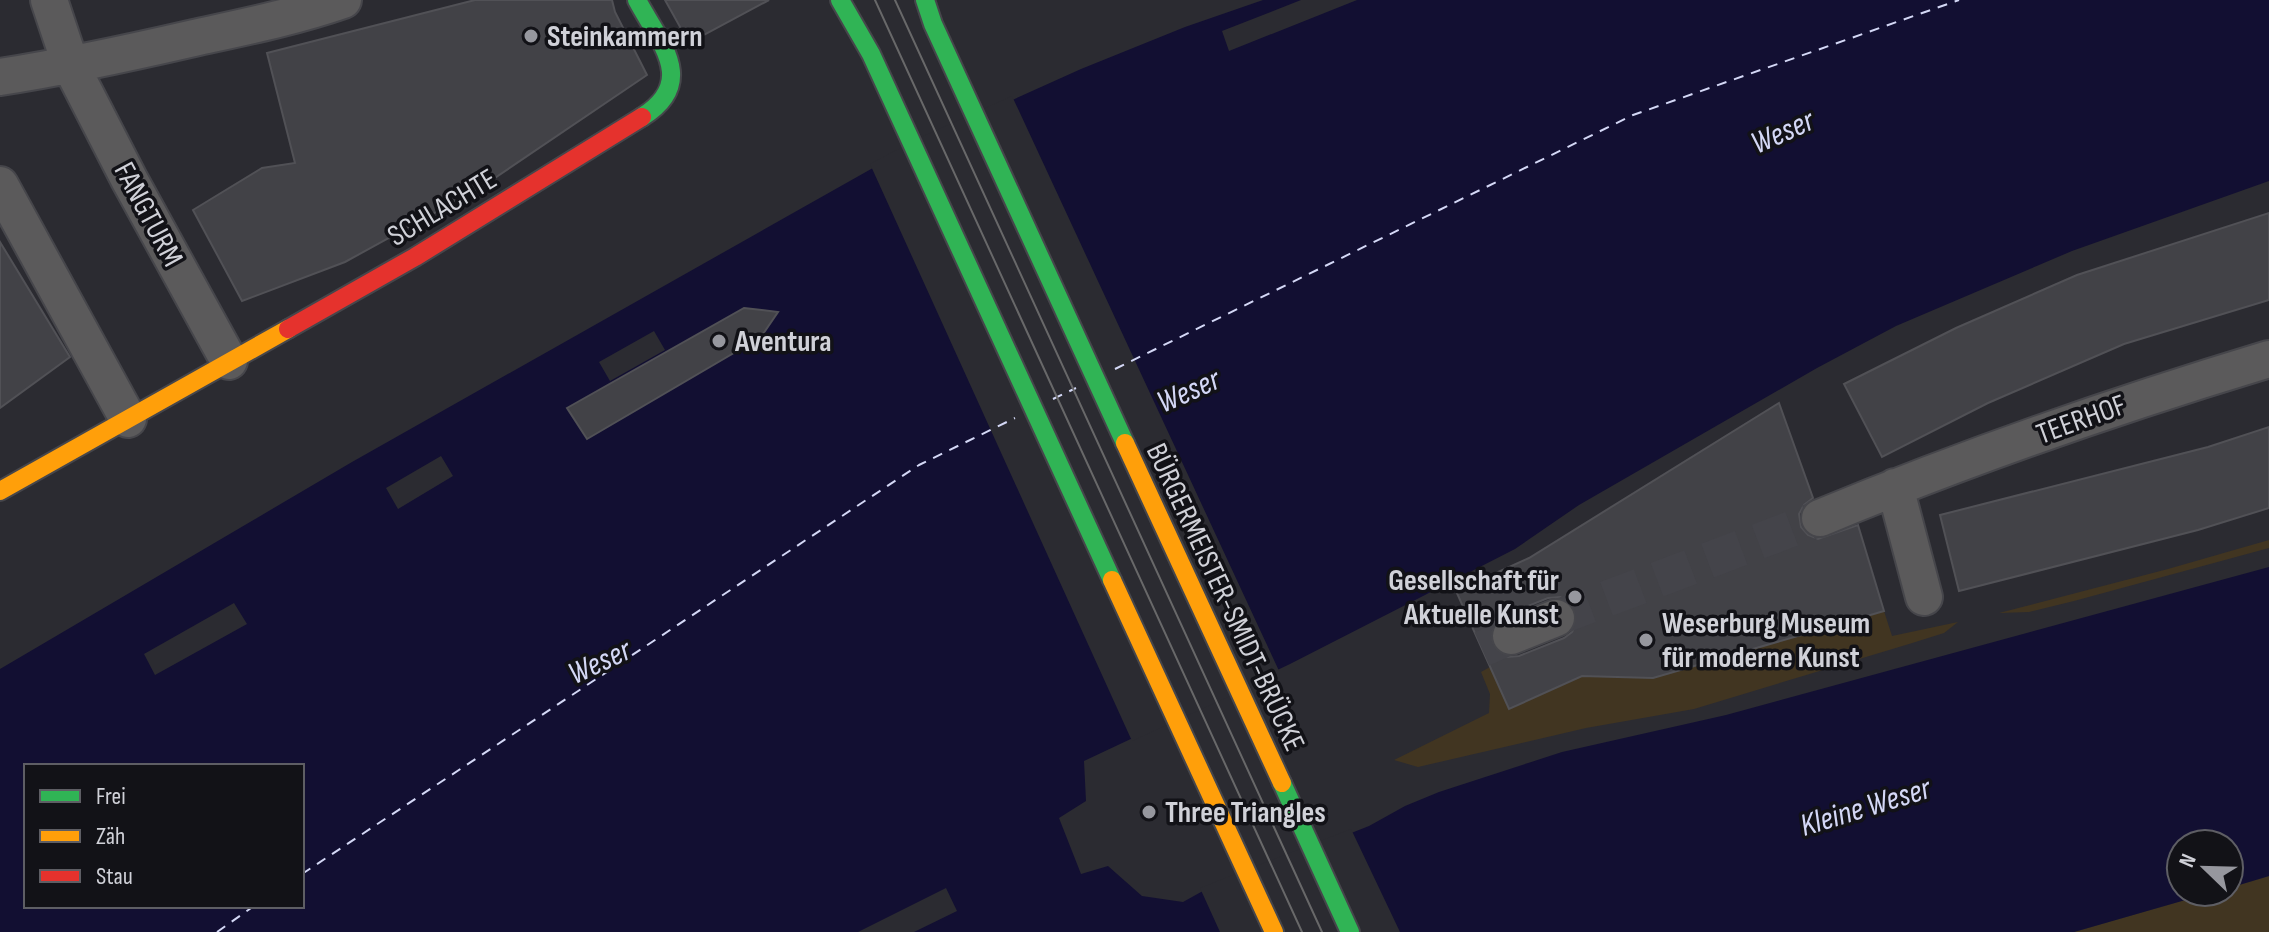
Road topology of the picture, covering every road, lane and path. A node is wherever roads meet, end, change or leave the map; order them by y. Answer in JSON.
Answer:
{"nodes":[{"id":1,"x":49,"y":0,"type":"edge"},
{"id":2,"x":343,"y":0,"type":"edge"},
{"id":3,"x":637,"y":0,"type":"edge"},
{"id":4,"x":840,"y":0,"type":"edge"},
{"id":5,"x":925,"y":0,"type":"edge"},
{"id":6,"x":71,"y":66,"type":"junction"},
{"id":7,"x":0,"y":77,"type":"edge"},
{"id":8,"x":0,"y":185,"type":"edge"},
{"id":9,"x":2269,"y":359,"type":"edge"},
{"id":10,"x":229,"y":361,"type":"junction"},
{"id":11,"x":128,"y":419,"type":"junction"},
{"id":12,"x":1895,"y":487,"type":"junction"},
{"id":13,"x":0,"y":491,"type":"edge"},
{"id":14,"x":1820,"y":518,"type":"tunnel mouth"},
{"id":15,"x":1924,"y":597,"type":"dead end"},
{"id":16,"x":1556,"y":618,"type":"tunnel mouth"},
{"id":17,"x":1511,"y":636,"type":"tunnel mouth"},
{"id":18,"x":1274,"y":932,"type":"edge"},
{"id":19,"x":1350,"y":932,"type":"edge"}],
"edges":[{"from":1,"to":6,"type":"street","name":"FANGTURM"},
{"from":2,"to":6,"type":"street"},
{"from":3,"to":10,"type":"main road","name":"SCHLACHTE"},
{"from":4,"to":18,"type":"main road"},
{"from":5,"to":19,"type":"main road","name":"BÜRGERMEISTER-SMIDT-BRÜCKE"},
{"from":6,"to":7,"type":"street"},
{"from":6,"to":10,"type":"street","name":"FANGTURM"},
{"from":8,"to":11,"type":"street"},
{"from":9,"to":12,"type":"street","name":"TEERHOF"},
{"from":10,"to":11,"type":"main road","name":"SCHLACHTE"},
{"from":11,"to":13,"type":"main road","name":"SCHLACHTE"},
{"from":12,"to":14,"type":"street","name":"TEERHOF"},
{"from":12,"to":15,"type":"street"},
{"from":16,"to":17,"type":"street"}]}
